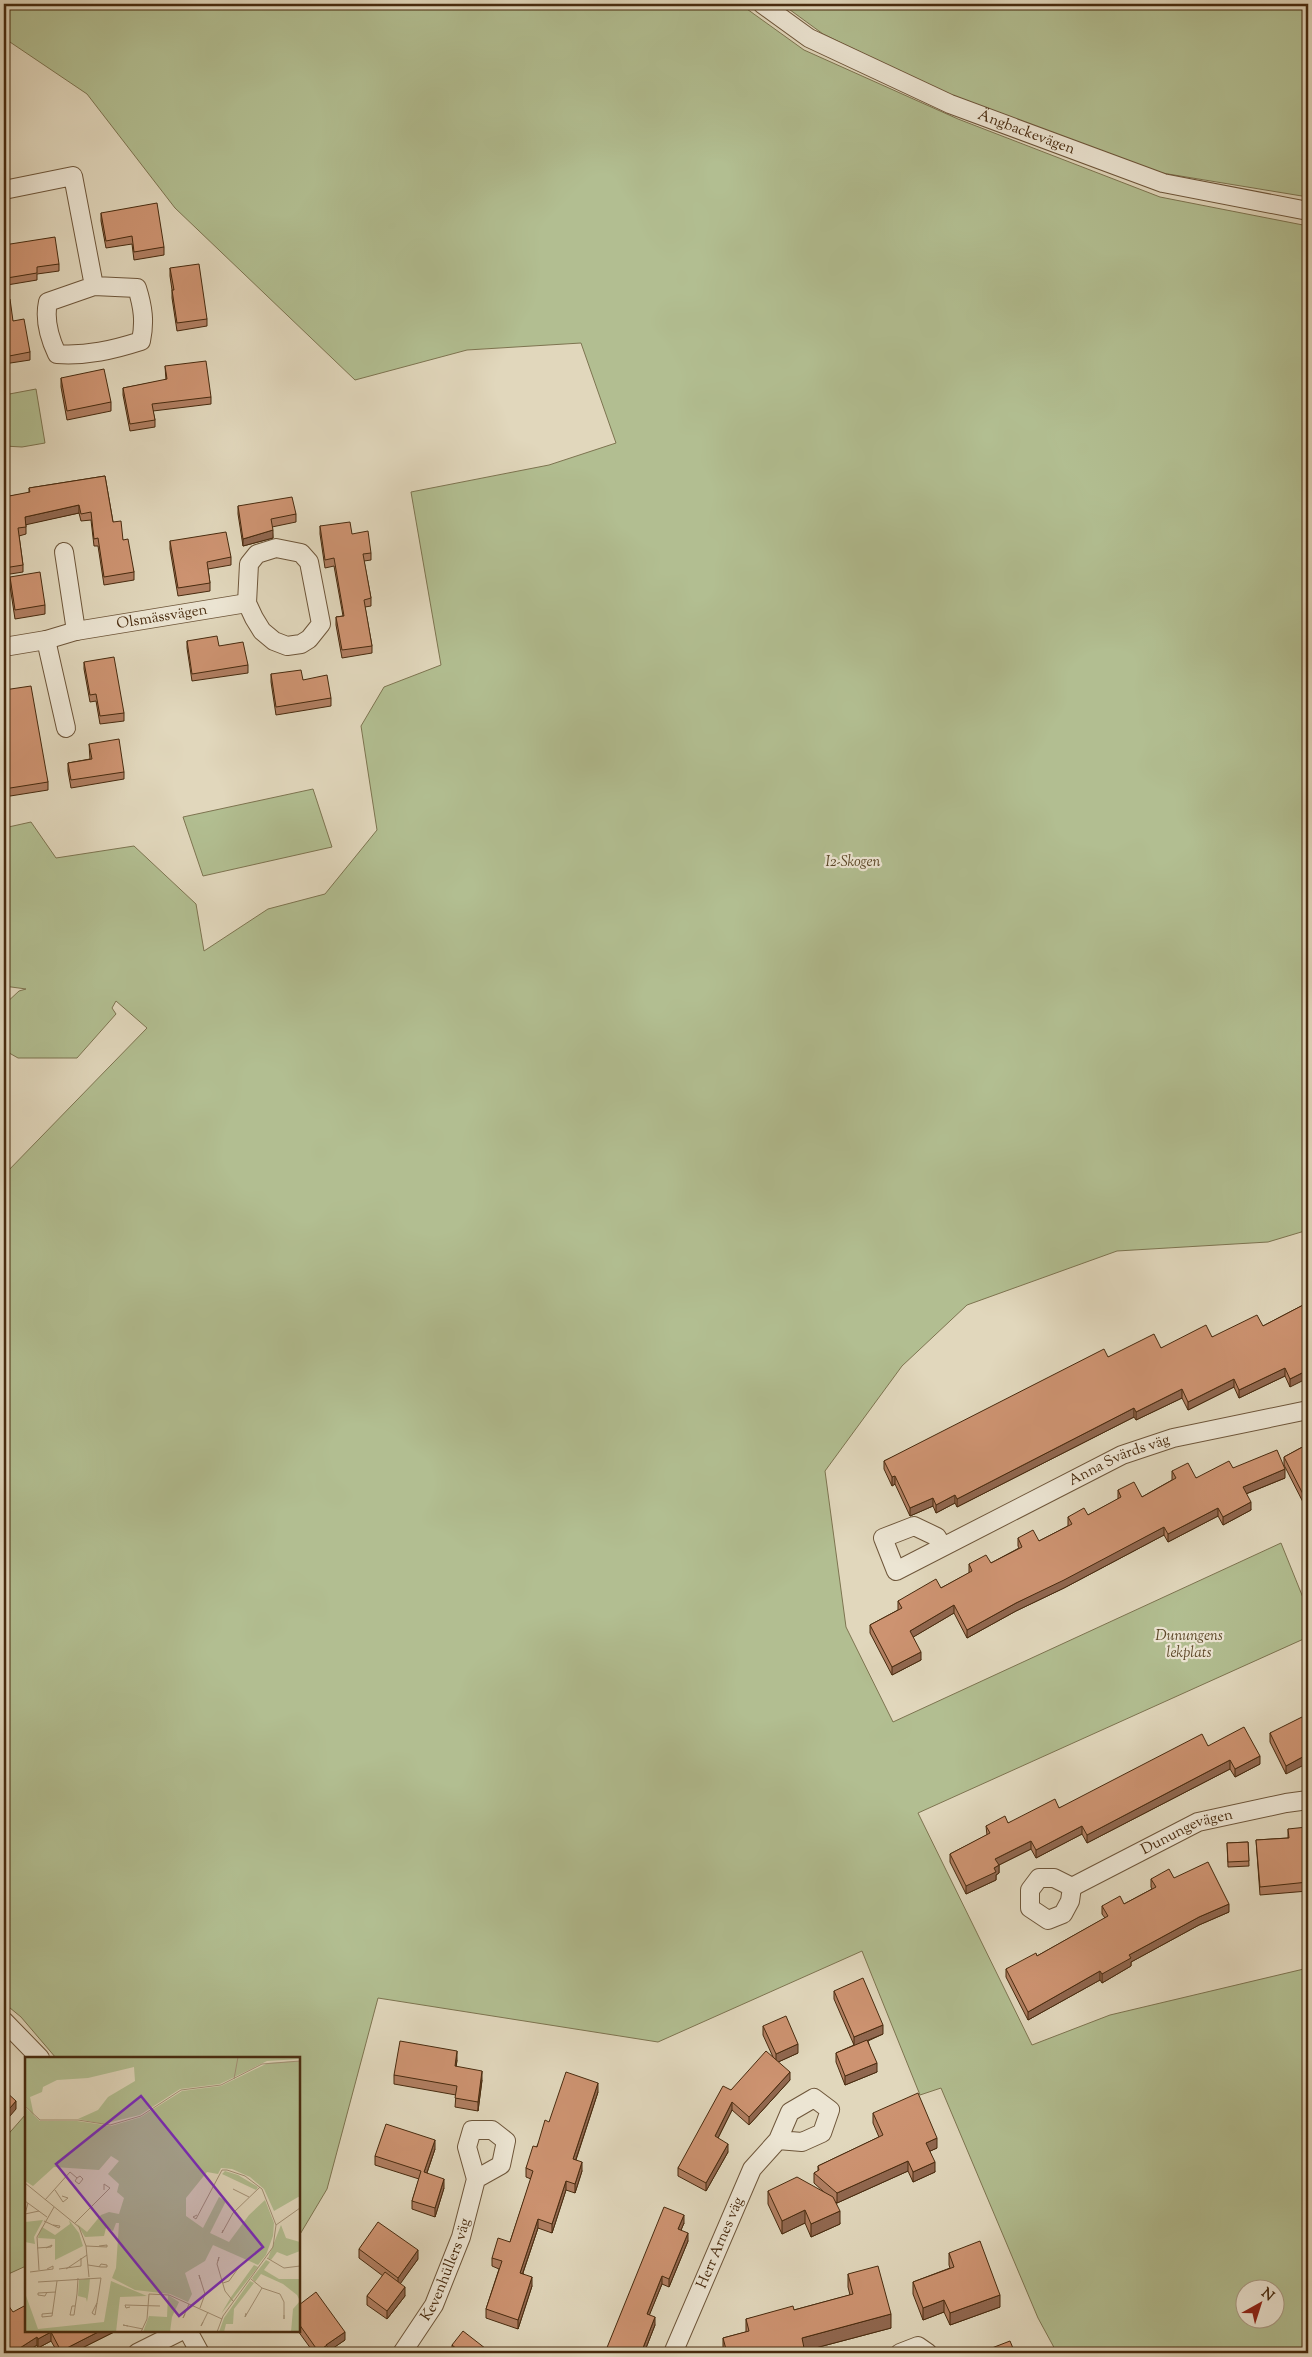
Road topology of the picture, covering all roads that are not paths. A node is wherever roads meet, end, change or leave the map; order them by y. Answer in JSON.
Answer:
{"nodes":[{"id":1,"x":762,"y":4,"type":"edge"},
{"id":2,"x":4,"y":190,"type":"edge"},
{"id":3,"x":1308,"y":211,"type":"edge"},
{"id":4,"x":94,"y":286,"type":"junction"},
{"id":5,"x":64,"y":552,"type":"dead end"},
{"id":6,"x":248,"y":603,"type":"junction"},
{"id":7,"x":76,"y":631,"type":"junction"},
{"id":8,"x":46,"y":640,"type":"junction"},
{"id":9,"x":4,"y":646,"type":"edge"},
{"id":10,"x":66,"y":728,"type":"dead end"},
{"id":11,"x":1308,"y":1410,"type":"edge"},
{"id":12,"x":942,"y":1546,"type":"dead end"},
{"id":13,"x":1308,"y":1800,"type":"edge"},
{"id":14,"x":1072,"y":1887,"type":"dead end"},
{"id":15,"x":4,"y":2021,"type":"edge"},
{"id":16,"x":39,"y":2057,"type":"edge"},
{"id":17,"x":778,"y":2140,"type":"dead end"},
{"id":18,"x":476,"y":2179,"type":"dead end"},
{"id":19,"x":179,"y":2332,"type":"edge"},
{"id":20,"x":189,"y":2332,"type":"edge"},
{"id":21,"x":137,"y":2353,"type":"edge"},
{"id":22,"x":200,"y":2353,"type":"edge"},
{"id":23,"x":402,"y":2353,"type":"edge"},
{"id":24,"x":673,"y":2353,"type":"edge"},
{"id":25,"x":900,"y":2353,"type":"edge"},
{"id":26,"x":928,"y":2353,"type":"edge"}],
"edges":[{"from":1,"to":3,"type":"street","name":"Ängbackevägen"},
{"from":2,"to":4,"type":"street"},
{"from":4,"to":4,"type":"street"},
{"from":5,"to":7,"type":"street"},
{"from":6,"to":6,"type":"street"},
{"from":6,"to":7,"type":"street","name":"Olsmässvägen"},
{"from":7,"to":8,"type":"street","name":"Olsmässvägen"},
{"from":8,"to":9,"type":"street","name":"Olsmässvägen"},
{"from":8,"to":10,"type":"street"},
{"from":11,"to":12,"type":"street","name":"Anna Svärds väg"},
{"from":13,"to":14,"type":"street","name":"Dunungevägen"},
{"from":15,"to":16,"type":"street"},
{"from":17,"to":24,"type":"street","name":"Herr Arnes väg"},
{"from":18,"to":23,"type":"street","name":"Kevenhüllers väg"},
{"from":19,"to":21,"type":"street"},
{"from":20,"to":22,"type":"street"},
{"from":25,"to":26,"type":"street"}]}
